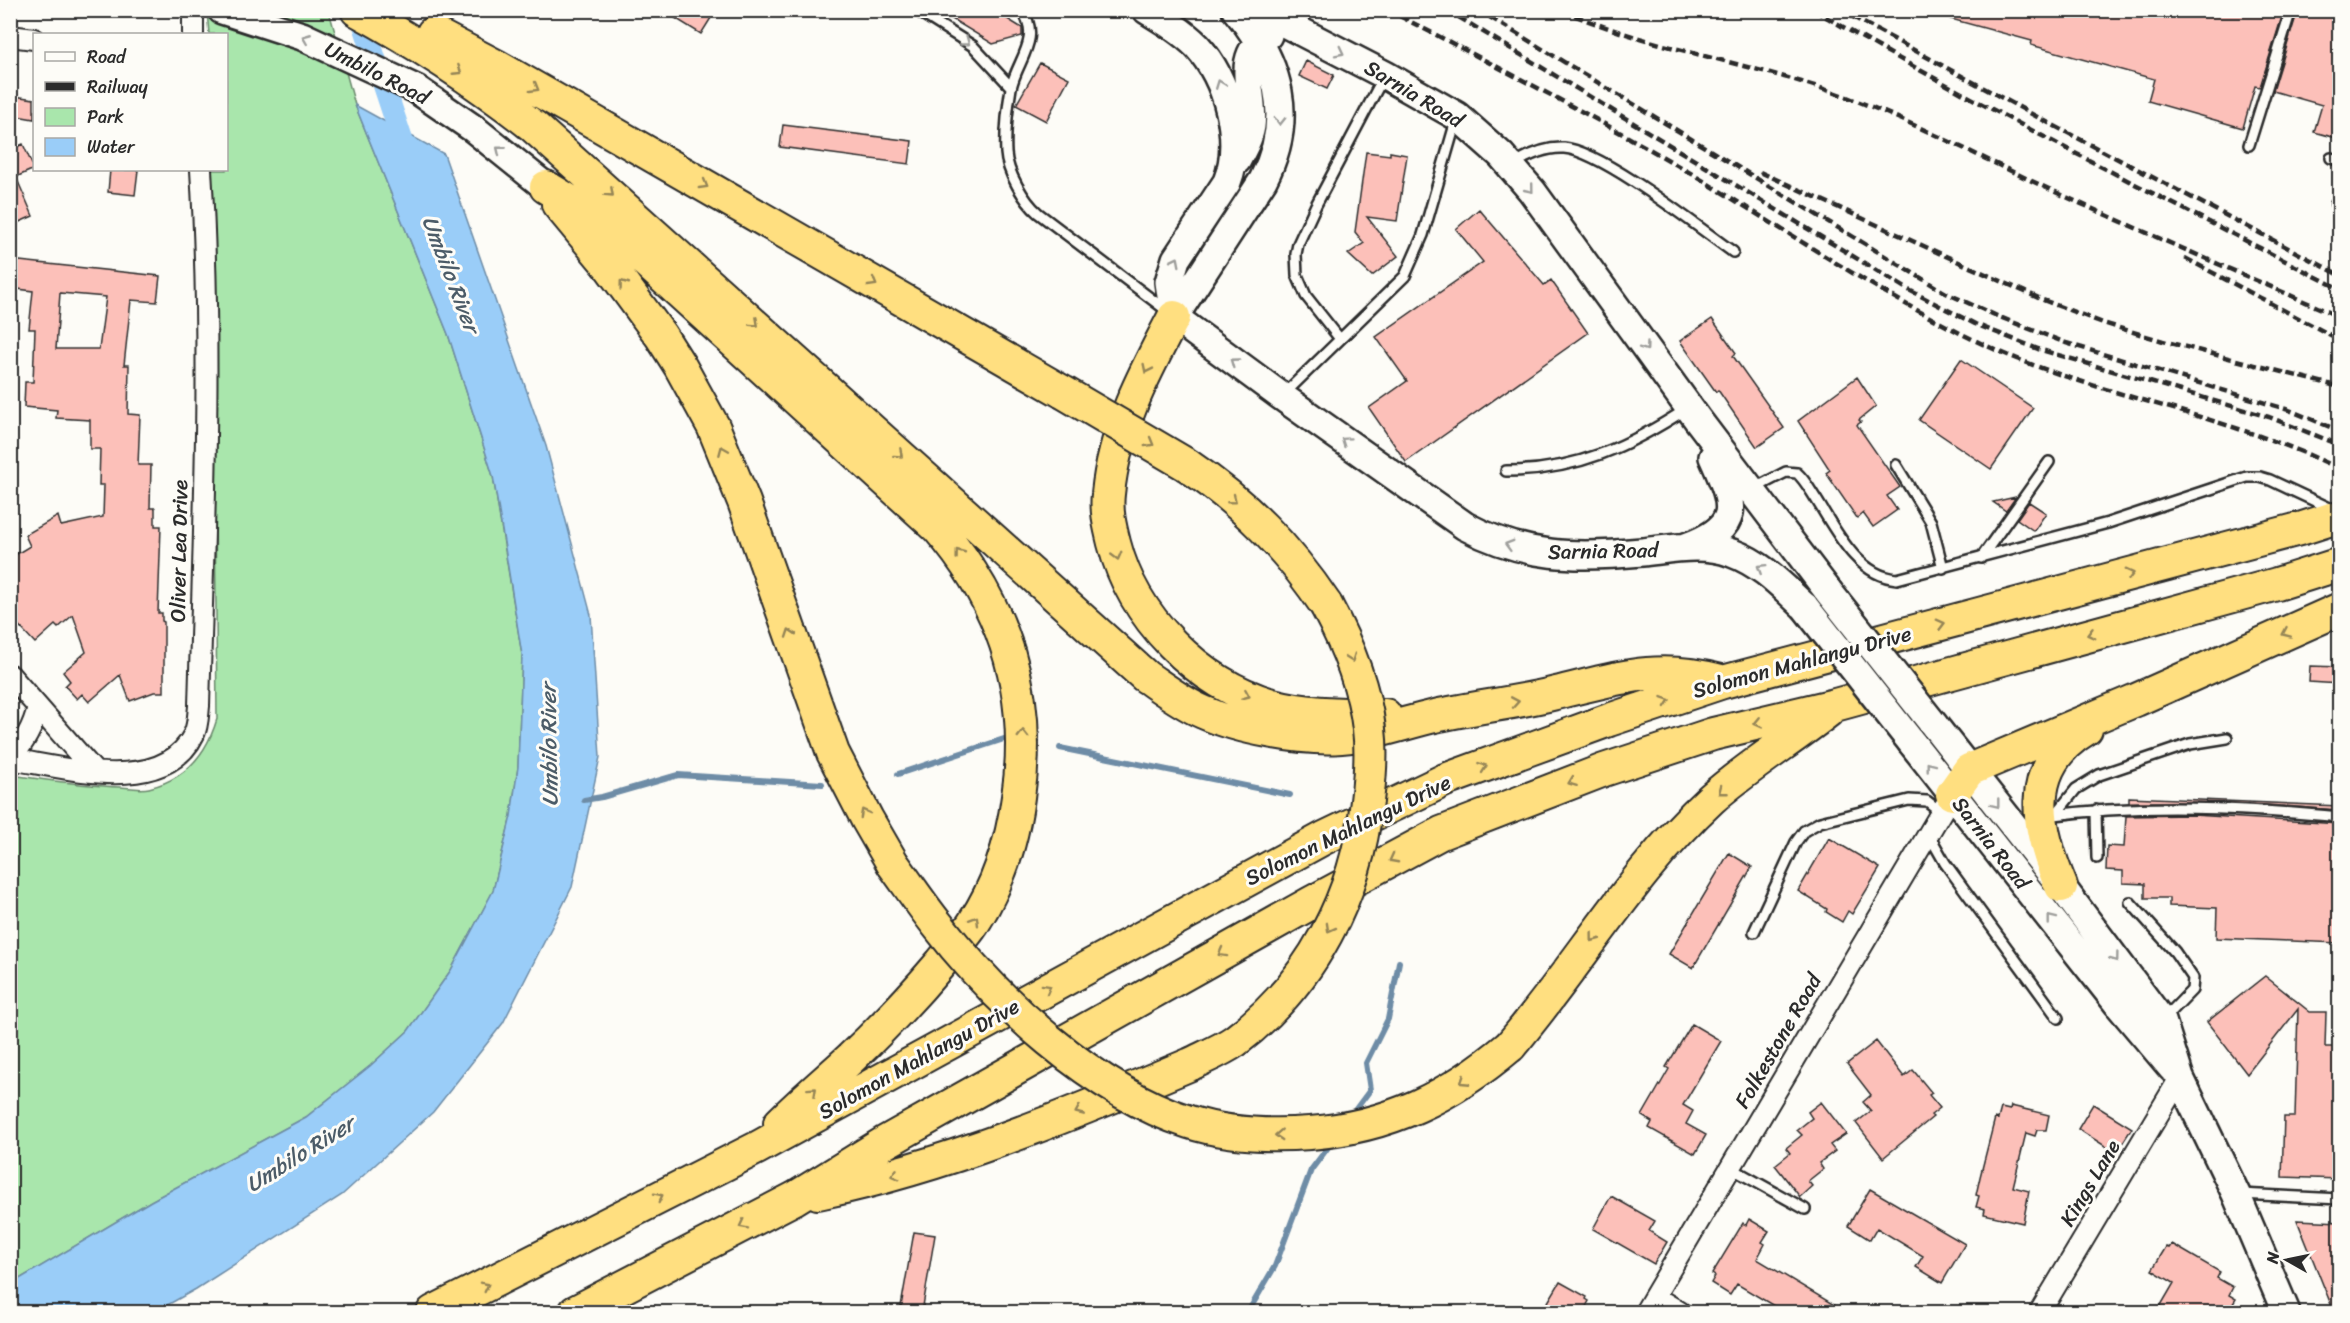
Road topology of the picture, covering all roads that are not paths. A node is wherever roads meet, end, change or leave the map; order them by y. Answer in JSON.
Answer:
{"nodes":[{"id":1,"x":193,"y":10,"type":"edge"},
{"id":2,"x":222,"y":10,"type":"edge"},
{"id":3,"x":357,"y":10,"type":"edge"},
{"id":4,"x":916,"y":10,"type":"edge"},
{"id":5,"x":1022,"y":10,"type":"edge"},
{"id":6,"x":1148,"y":10,"type":"edge"},
{"id":7,"x":1236,"y":10,"type":"edge"},
{"id":8,"x":1259,"y":10,"type":"edge"},
{"id":9,"x":2291,"y":10,"type":"edge"},
{"id":10,"x":400,"y":23,"type":"edge"},
{"id":11,"x":1288,"y":26,"type":"junction"},
{"id":12,"x":193,"y":33,"type":"edge"},
{"id":13,"x":10,"y":36,"type":"edge"},
{"id":14,"x":33,"y":39,"type":"edge"},
{"id":15,"x":1258,"y":42,"type":"junction"},
{"id":16,"x":1384,"y":75,"type":"junction"},
{"id":17,"x":1011,"y":87,"type":"junction"},
{"id":18,"x":1457,"y":116,"type":"junction"},
{"id":19,"x":2249,"y":145,"type":"dead end"},
{"id":20,"x":1510,"y":166,"type":"junction"},
{"id":21,"x":1232,"y":168,"type":"junction"},
{"id":22,"x":201,"y":171,"type":"edge"},
{"id":23,"x":546,"y":187,"type":"junction"},
{"id":24,"x":1734,"y":252,"type":"dead end"},
{"id":25,"x":1174,"y":317,"type":"junction"},
{"id":26,"x":1340,"y":339,"type":"junction"},
{"id":27,"x":1281,"y":396,"type":"junction"},
{"id":28,"x":1693,"y":414,"type":"junction"},
{"id":29,"x":2049,"y":462,"type":"dead end"},
{"id":30,"x":1896,"y":465,"type":"dead end"},
{"id":31,"x":1506,"y":471,"type":"dead end"},
{"id":32,"x":1751,"y":490,"type":"junction"},
{"id":33,"x":2335,"y":516,"type":"edge"},
{"id":34,"x":1685,"y":548,"type":"junction"},
{"id":35,"x":1981,"y":558,"type":"junction"},
{"id":36,"x":2340,"y":564,"type":"edge"},
{"id":37,"x":1943,"y":568,"type":"junction"},
{"id":38,"x":2340,"y":609,"type":"edge"},
{"id":39,"x":10,"y":675,"type":"edge"},
{"id":40,"x":1723,"y":682,"type":"junction"},
{"id":41,"x":2136,"y":700,"type":"junction"},
{"id":42,"x":1835,"y":705,"type":"junction"},
{"id":43,"x":38,"y":707,"type":"junction"},
{"id":44,"x":1436,"y":715,"type":"junction"},
{"id":45,"x":2227,"y":738,"type":"dead end"},
{"id":46,"x":11,"y":759,"type":"edge"},
{"id":47,"x":93,"y":771,"type":"junction"},
{"id":48,"x":1954,"y":792,"type":"junction"},
{"id":49,"x":2096,"y":810,"type":"junction"},
{"id":50,"x":2048,"y":815,"type":"junction"},
{"id":51,"x":2340,"y":817,"type":"edge"},
{"id":52,"x":1928,"y":833,"type":"junction"},
{"id":53,"x":2097,"y":858,"type":"dead end"},
{"id":54,"x":2061,"y":886,"type":"junction"},
{"id":55,"x":2130,"y":902,"type":"dead end"},
{"id":56,"x":1754,"y":932,"type":"dead end"},
{"id":57,"x":2058,"y":1018,"type":"dead end"},
{"id":58,"x":2162,"y":1021,"type":"junction"},
{"id":59,"x":2180,"y":1078,"type":"junction"},
{"id":60,"x":757,"y":1148,"type":"junction"},
{"id":61,"x":1731,"y":1168,"type":"junction"},
{"id":62,"x":2236,"y":1194,"type":"junction"},
{"id":63,"x":795,"y":1198,"type":"junction"},
{"id":64,"x":2340,"y":1199,"type":"edge"},
{"id":65,"x":1805,"y":1209,"type":"dead end"},
{"id":66,"x":1650,"y":1305,"type":"edge"},
{"id":67,"x":433,"y":1312,"type":"edge"},
{"id":68,"x":575,"y":1312,"type":"edge"},
{"id":69,"x":1680,"y":1312,"type":"edge"},
{"id":70,"x":2040,"y":1312,"type":"edge"},
{"id":71,"x":2286,"y":1312,"type":"edge"}],
"edges":[{"from":1,"to":12,"type":"street"},
{"from":23,"to":2,"type":"main road","name":"Umbilo Road","one_way":true},
{"from":3,"to":10,"type":"highway"},
{"from":4,"to":17,"type":"lane","one_way":true},
{"from":5,"to":17,"type":"lane"},
{"from":21,"to":6,"type":"main road","one_way":true},
{"from":7,"to":15,"type":"main road"},
{"from":8,"to":11,"type":"main road","name":"Sarnia Road"},
{"from":9,"to":19,"type":"lane"},
{"from":10,"to":44,"type":"highway","one_way":true},
{"from":10,"to":63,"type":"highway","one_way":true,"bridge":true},
{"from":11,"to":15,"type":"main road"},
{"from":11,"to":16,"type":"main road","name":"Sarnia Road","one_way":true},
{"from":13,"to":14,"type":"street"},
{"from":15,"to":21,"type":"main road"},
{"from":15,"to":25,"type":"main road","one_way":true},
{"from":16,"to":18,"type":"main road","name":"Sarnia Road"},
{"from":16,"to":26,"type":"lane"},
{"from":17,"to":25,"type":"lane"},
{"from":18,"to":20,"type":"main road","name":"Sarnia Road"},
{"from":18,"to":26,"type":"lane"},
{"from":20,"to":24,"type":"lane"},
{"from":20,"to":28,"type":"main road","name":"Sarnia Road","one_way":true},
{"from":25,"to":21,"type":"main road","one_way":true},
{"from":22,"to":47,"type":"street","name":"Oliver Lea Drive"},
{"from":42,"to":23,"type":"highway","one_way":true,"bridge":true},
{"from":60,"to":23,"type":"highway","one_way":true},
{"from":27,"to":25,"type":"main road","name":"Sarnia Road","one_way":true},
{"from":25,"to":44,"type":"highway","one_way":true},
{"from":26,"to":27,"type":"lane"},
{"from":34,"to":27,"type":"main road","name":"Sarnia Road","one_way":true},
{"from":28,"to":31,"type":"lane"},
{"from":28,"to":32,"type":"main road","name":"Sarnia Road"},
{"from":28,"to":34,"type":"main road"},
{"from":29,"to":35,"type":"lane"},
{"from":30,"to":37,"type":"lane"},
{"from":32,"to":37,"type":"lane"},
{"from":32,"to":48,"type":"main road","name":"Sarnia Road","bridge":true},
{"from":33,"to":35,"type":"lane"},
{"from":40,"to":33,"type":"highway","name":"Solomon Mahlangu Drive","one_way":true},
{"from":48,"to":34,"type":"main road","name":"Sarnia Road","one_way":true,"bridge":true},
{"from":35,"to":37,"type":"lane"},
{"from":36,"to":42,"type":"highway","name":"Solomon Mahlangu Drive","one_way":true},
{"from":38,"to":41,"type":"highway","one_way":true},
{"from":39,"to":43,"type":"street"},
{"from":44,"to":40,"type":"highway","one_way":true},
{"from":60,"to":40,"type":"highway","name":"Solomon Mahlangu Drive","one_way":true},
{"from":41,"to":48,"type":"highway"},
{"from":41,"to":50,"type":"highway"},
{"from":42,"to":63,"type":"highway","name":"Solomon Mahlangu Drive","one_way":true},
{"from":43,"to":46,"type":"street"},
{"from":43,"to":47,"type":"street"},
{"from":45,"to":50,"type":"lane"},
{"from":46,"to":47,"type":"street","name":"Oliver Lea Drive"},
{"from":48,"to":52,"type":"street","name":"Folkestone Road"},
{"from":48,"to":54,"type":"main road","name":"Sarnia Road","one_way":true},
{"from":48,"to":56,"type":"lane"},
{"from":59,"to":48,"type":"main road","name":"Sarnia Road","one_way":true},
{"from":49,"to":50,"type":"lane"},
{"from":49,"to":51,"type":"lane"},
{"from":49,"to":53,"type":"lane"},
{"from":50,"to":54,"type":"highway"},
{"from":52,"to":57,"type":"lane"},
{"from":52,"to":61,"type":"street","name":"Folkestone Road"},
{"from":54,"to":58,"type":"main road","name":"Sarnia Road","one_way":true},
{"from":55,"to":58,"type":"lane"},
{"from":58,"to":59,"type":"main road","name":"Sarnia Road"},
{"from":59,"to":62,"type":"main road","name":"Sarnia Road"},
{"from":59,"to":70,"type":"street","name":"Kings Lane"},
{"from":67,"to":60,"type":"highway","name":"Solomon Mahlangu Drive","one_way":true},
{"from":61,"to":65,"type":"lane"},
{"from":61,"to":66,"type":"street","name":"Folkestone Road"},
{"from":62,"to":64,"type":"lane"},
{"from":62,"to":71,"type":"main road","name":"Sarnia Road"},
{"from":63,"to":68,"type":"highway","name":"Solomon Mahlangu Drive","one_way":true},
{"from":66,"to":69,"type":"street"}]}
